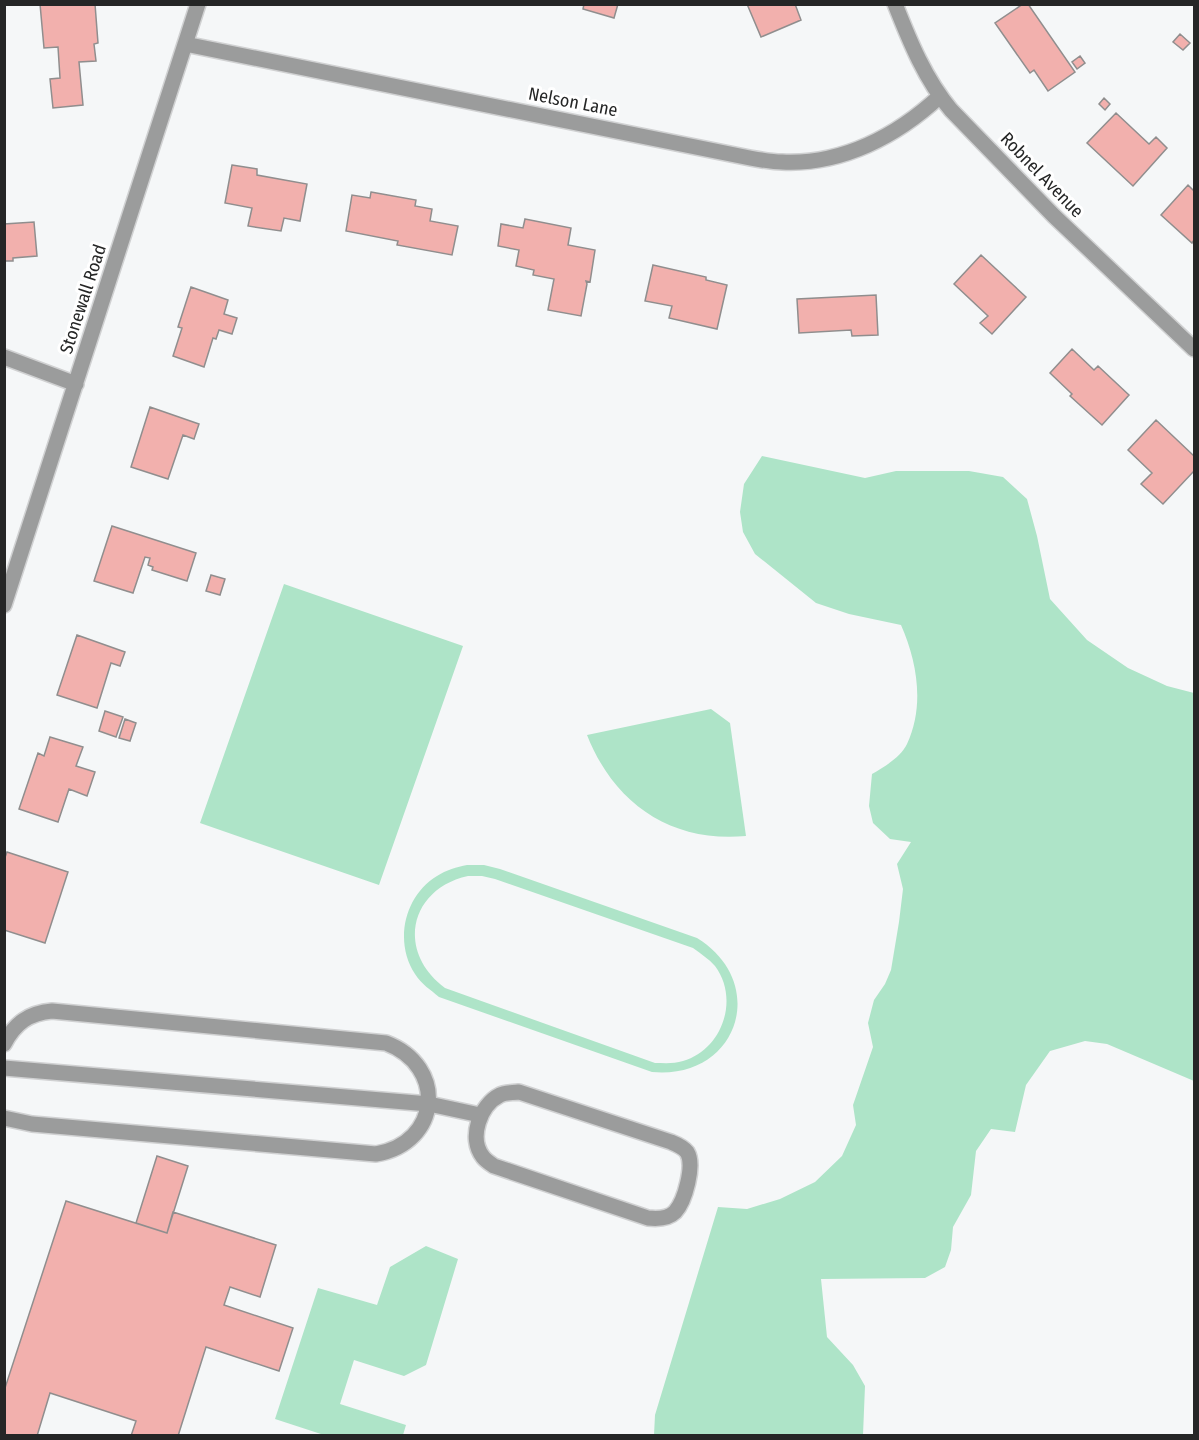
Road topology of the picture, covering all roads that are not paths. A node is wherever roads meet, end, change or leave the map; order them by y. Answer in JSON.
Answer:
{"nodes":[{"id":1,"x":198,"y":4,"type":"edge"},
{"id":2,"x":895,"y":4,"type":"edge"},
{"id":3,"x":185,"y":44,"type":"junction"},
{"id":4,"x":940,"y":96,"type":"junction"},
{"id":5,"x":1194,"y":349,"type":"edge"},
{"id":6,"x":4,"y":357,"type":"edge"},
{"id":7,"x":76,"y":384,"type":"junction"},
{"id":8,"x":4,"y":605,"type":"edge"},
{"id":9,"x":4,"y":1044,"type":"edge"},
{"id":10,"x":4,"y":1068,"type":"edge"},
{"id":11,"x":429,"y":1104,"type":"junction"},
{"id":12,"x":480,"y":1115,"type":"junction"},
{"id":13,"x":4,"y":1118,"type":"edge"}],
"edges":[{"from":1,"to":3,"type":"street","name":"Stonewall Road"},
{"from":2,"to":4,"type":"street","name":"Robnel Avenue"},
{"from":3,"to":4,"type":"street","name":"Nelson Lane"},
{"from":3,"to":7,"type":"street","name":"Stonewall Road"},
{"from":4,"to":5,"type":"street","name":"Robnel Avenue"},
{"from":6,"to":7,"type":"street"},
{"from":7,"to":8,"type":"street","name":"Stonewall Road"},
{"from":9,"to":11,"type":"street"},
{"from":10,"to":11,"type":"street"},
{"from":11,"to":12,"type":"street"},
{"from":11,"to":13,"type":"street"},
{"from":12,"to":12,"type":"street"}]}
